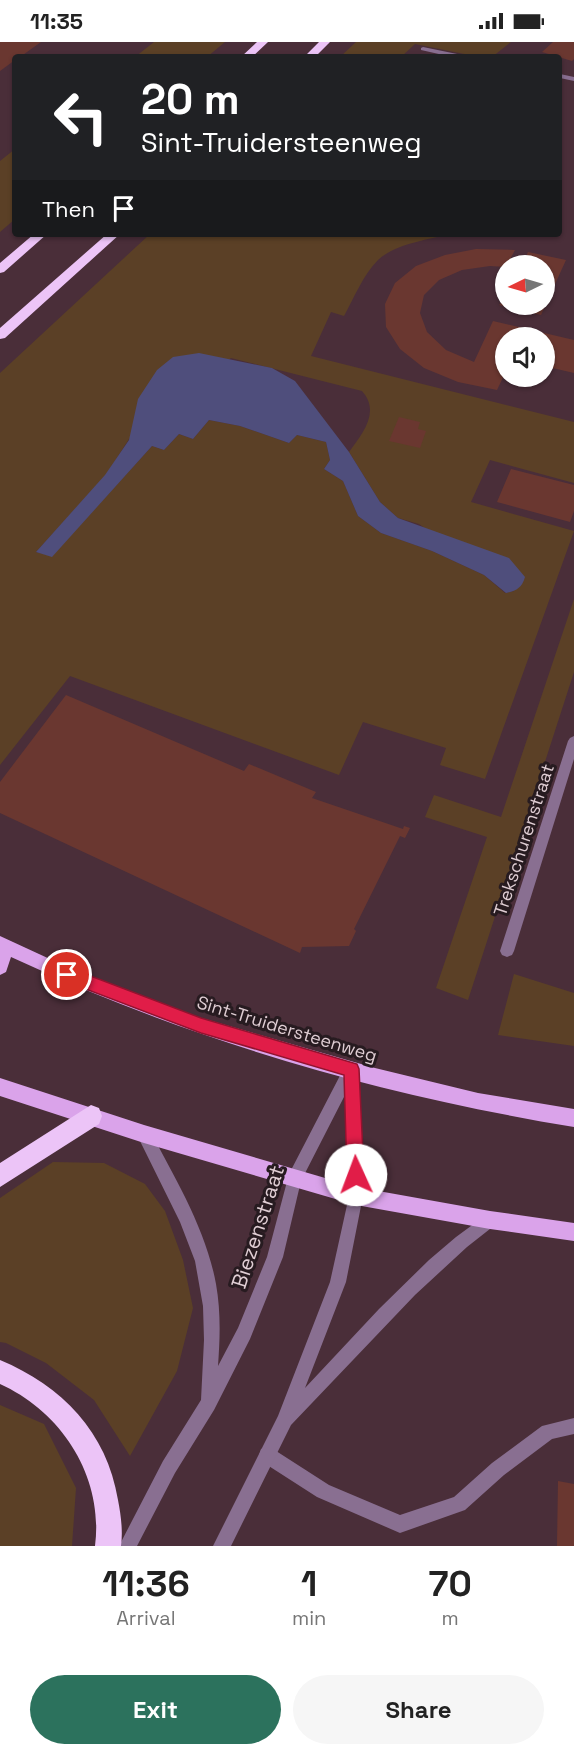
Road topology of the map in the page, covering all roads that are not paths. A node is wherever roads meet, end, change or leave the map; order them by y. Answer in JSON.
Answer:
{"nodes":[{"id":1,"x":263,"y":42,"type":"edge"},
{"id":2,"x":325,"y":42,"type":"edge"},
{"id":3,"x":423,"y":49,"type":"dead end"},
{"id":4,"x":249,"y":54,"type":"edge"},
{"id":5,"x":312,"y":54,"type":"edge"},
{"id":6,"x":447,"y":54,"type":"edge"},
{"id":7,"x":37,"y":237,"type":"edge"},
{"id":8,"x":111,"y":237,"type":"edge"},
{"id":9,"x":0,"y":269,"type":"edge"},
{"id":10,"x":0,"y":335,"type":"edge"},
{"id":11,"x":574,"y":741,"type":"edge"},
{"id":12,"x":2,"y":949,"type":"edge"},
{"id":13,"x":507,"y":951,"type":"dead end"},
{"id":14,"x":0,"y":967,"type":"edge"},
{"id":15,"x":351,"y":1069,"type":"junction"},
{"id":16,"x":0,"y":1087,"type":"edge"},
{"id":17,"x":91,"y":1116,"type":"junction"},
{"id":18,"x":574,"y":1118,"type":"edge"},
{"id":19,"x":144,"y":1134,"type":"junction"},
{"id":20,"x":0,"y":1176,"type":"edge"},
{"id":21,"x":294,"y":1179,"type":"junction"},
{"id":22,"x":356,"y":1196,"type":"junction"},
{"id":23,"x":490,"y":1220,"type":"junction"},
{"id":24,"x":574,"y":1232,"type":"edge"},
{"id":25,"x":0,"y":1372,"type":"edge"},
{"id":26,"x":208,"y":1404,"type":"junction"},
{"id":27,"x":284,"y":1421,"type":"junction"},
{"id":28,"x":574,"y":1426,"type":"edge"},
{"id":29,"x":267,"y":1455,"type":"junction"},
{"id":30,"x":108,"y":1546,"type":"edge"},
{"id":31,"x":128,"y":1546,"type":"edge"},
{"id":32,"x":222,"y":1546,"type":"edge"}],
"edges":[{"from":1,"to":4,"type":"highway"},
{"from":2,"to":5,"type":"highway"},
{"from":3,"to":6,"type":"street"},
{"from":7,"to":9,"type":"highway"},
{"from":8,"to":10,"type":"highway"},
{"from":11,"to":13,"type":"street","name":"Trekschurenstraat"},
{"from":12,"to":14,"type":"main road"},
{"from":12,"to":15,"type":"main road","name":"Sint-Truidersteenweg"},
{"from":15,"to":18,"type":"main road","name":"Sint-Truidersteenweg"},
{"from":15,"to":21,"type":"street","name":"Biezenstraat"},
{"from":15,"to":22,"type":"street"},
{"from":16,"to":17,"type":"main road"},
{"from":17,"to":19,"type":"main road"},
{"from":17,"to":20,"type":"highway"},
{"from":19,"to":21,"type":"main road"},
{"from":19,"to":26,"type":"street","name":"Biezenstraat"},
{"from":21,"to":22,"type":"main road"},
{"from":21,"to":26,"type":"street","name":"Biezenstraat"},
{"from":22,"to":23,"type":"main road"},
{"from":22,"to":27,"type":"street"},
{"from":23,"to":24,"type":"main road"},
{"from":23,"to":27,"type":"street"},
{"from":25,"to":30,"type":"highway"},
{"from":26,"to":31,"type":"street","name":"Biezenstraat"},
{"from":27,"to":29,"type":"street"},
{"from":28,"to":29,"type":"street"},
{"from":29,"to":32,"type":"street"}]}
